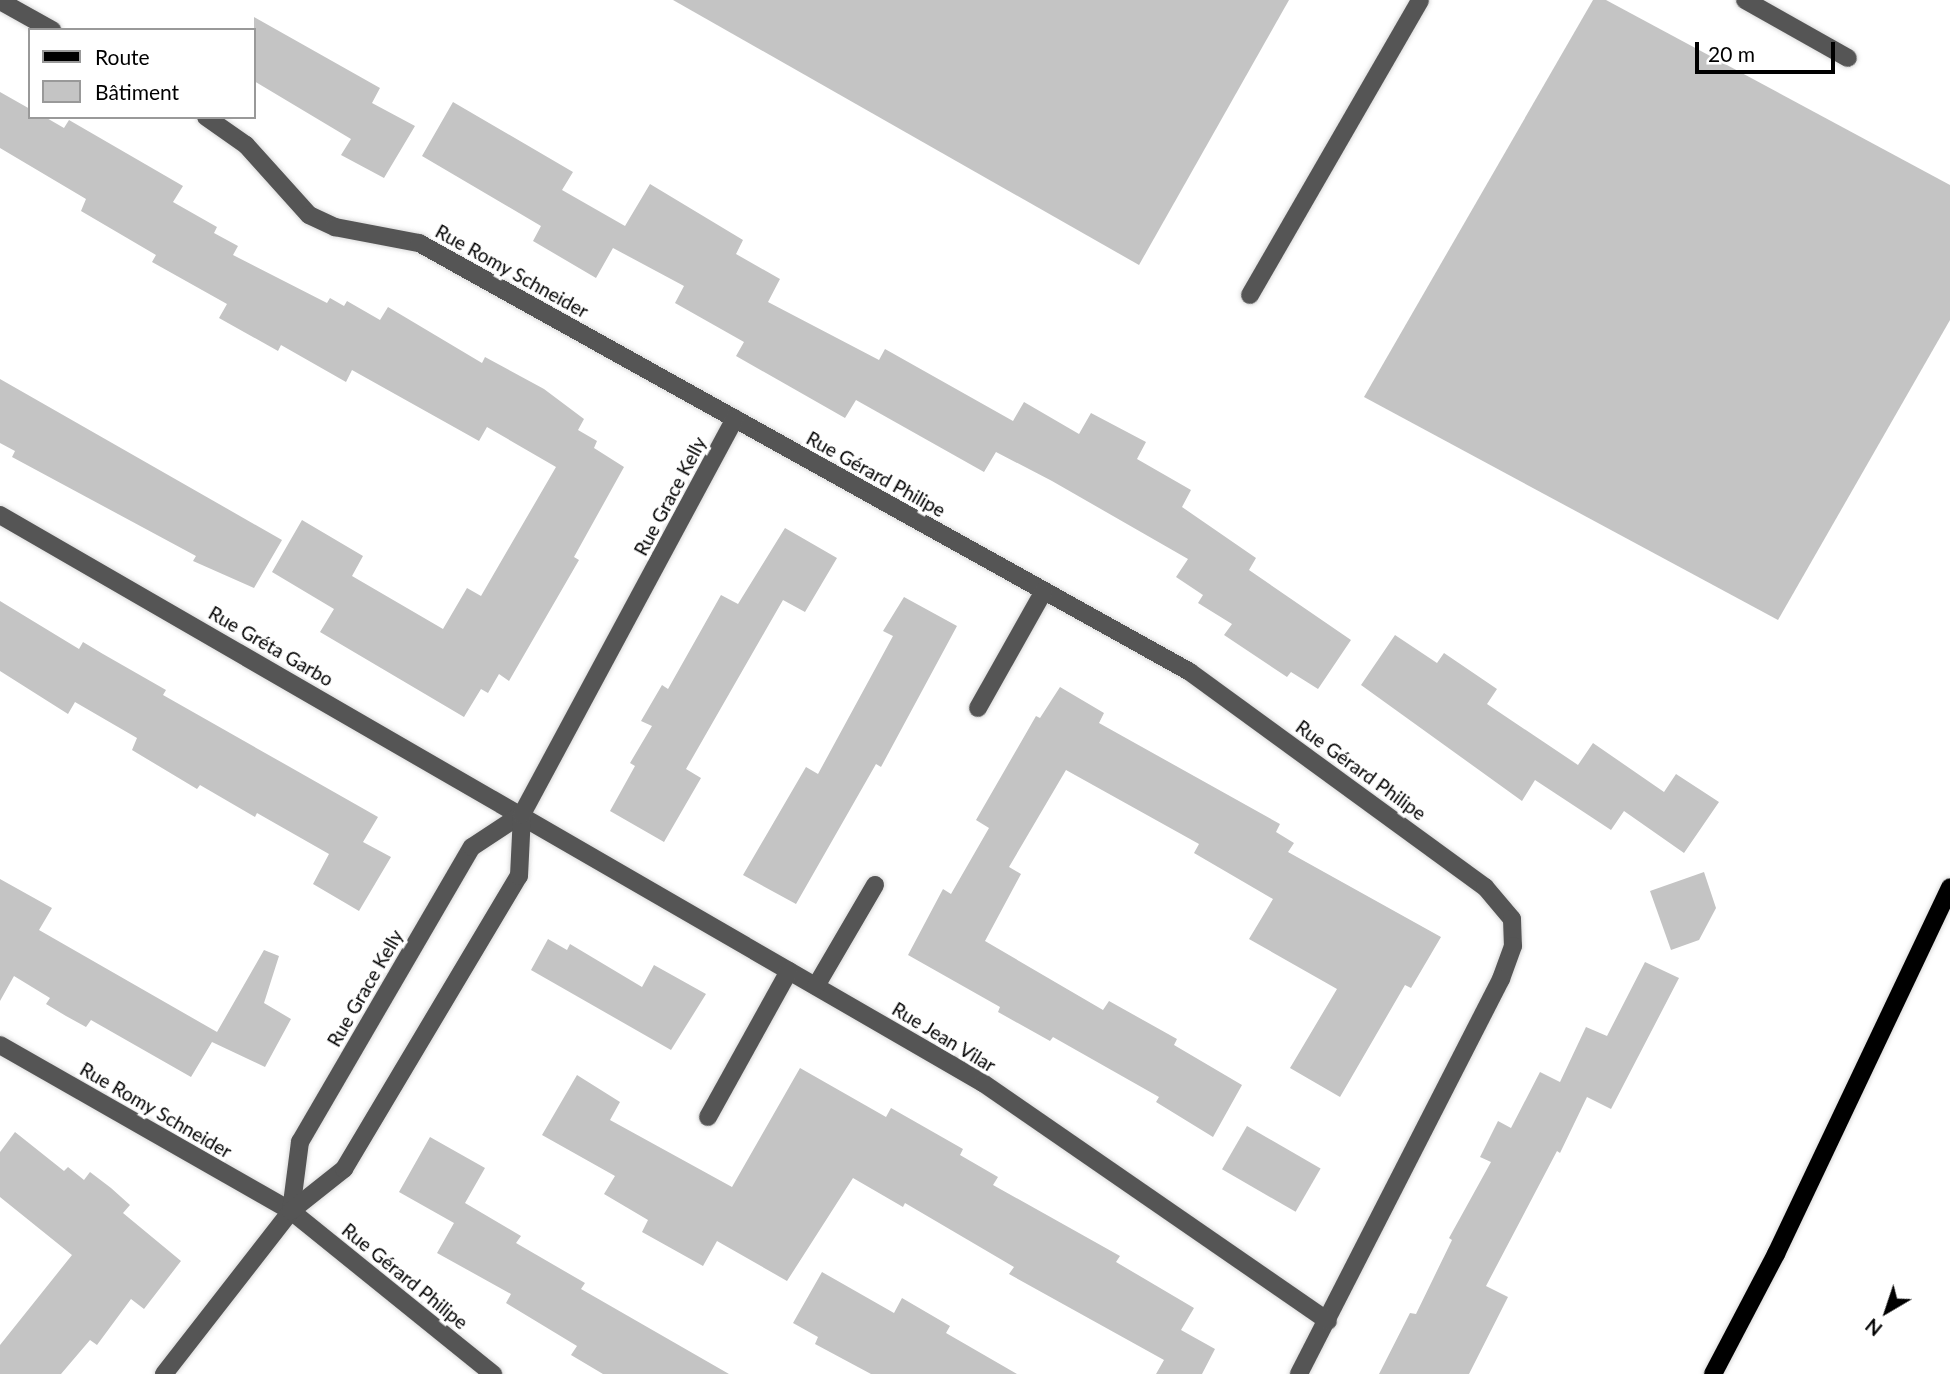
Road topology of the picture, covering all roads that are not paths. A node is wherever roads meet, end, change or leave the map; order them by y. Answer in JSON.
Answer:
{"nodes":[{"id":1,"x":1420,"y":0,"type":"edge"},
{"id":2,"x":1745,"y":0,"type":"edge"},
{"id":3,"x":0,"y":1,"type":"edge"},
{"id":4,"x":48,"y":28,"type":"edge"},
{"id":5,"x":1848,"y":58,"type":"dead end"},
{"id":6,"x":209,"y":119,"type":"edge"},
{"id":7,"x":1250,"y":295,"type":"dead end"},
{"id":8,"x":735,"y":419,"type":"junction"},
{"id":9,"x":0,"y":515,"type":"edge"},
{"id":10,"x":1044,"y":591,"type":"junction"},
{"id":11,"x":978,"y":708,"type":"dead end"},
{"id":12,"x":522,"y":814,"type":"junction"},
{"id":13,"x":875,"y":885,"type":"dead end"},
{"id":14,"x":1950,"y":887,"type":"edge"},
{"id":15,"x":789,"y":971,"type":"junction"},
{"id":16,"x":816,"y":986,"type":"junction"},
{"id":17,"x":0,"y":1045,"type":"edge"},
{"id":18,"x":708,"y":1117,"type":"dead end"},
{"id":19,"x":291,"y":1211,"type":"junction"},
{"id":20,"x":1328,"y":1321,"type":"junction"},
{"id":21,"x":164,"y":1374,"type":"edge"},
{"id":22,"x":493,"y":1374,"type":"edge"},
{"id":23,"x":1299,"y":1374,"type":"edge"},
{"id":24,"x":1713,"y":1374,"type":"edge"}],
"edges":[{"from":1,"to":7,"type":"street"},
{"from":2,"to":5,"type":"street"},
{"from":3,"to":4,"type":"street"},
{"from":6,"to":8,"type":"street","name":"Rue Romy Schneider"},
{"from":8,"to":10,"type":"street","name":"Rue Gérard Philipe"},
{"from":8,"to":12,"type":"street","name":"Rue Grace Kelly"},
{"from":9,"to":12,"type":"street","name":"Rue Gréta Garbo"},
{"from":10,"to":11,"type":"street"},
{"from":10,"to":20,"type":"street","name":"Rue Gérard Philipe"},
{"from":12,"to":15,"type":"street","name":"Rue Jean Vilar"},
{"from":12,"to":19,"type":"street","name":"Rue Grace Kelly"},
{"from":12,"to":19,"type":"street","name":"Rue Grace Kelly"},
{"from":13,"to":16,"type":"street"},
{"from":14,"to":24,"type":"main road"},
{"from":15,"to":16,"type":"street","name":"Rue Jean Vilar"},
{"from":15,"to":18,"type":"street"},
{"from":16,"to":20,"type":"street","name":"Rue Jean Vilar"},
{"from":17,"to":19,"type":"street","name":"Rue Romy Schneider"},
{"from":19,"to":21,"type":"street","name":"Rue Grace Kelly"},
{"from":19,"to":22,"type":"street","name":"Rue Gérard Philipe"},
{"from":20,"to":23,"type":"street","name":"Rue Gérard Philipe"}]}
